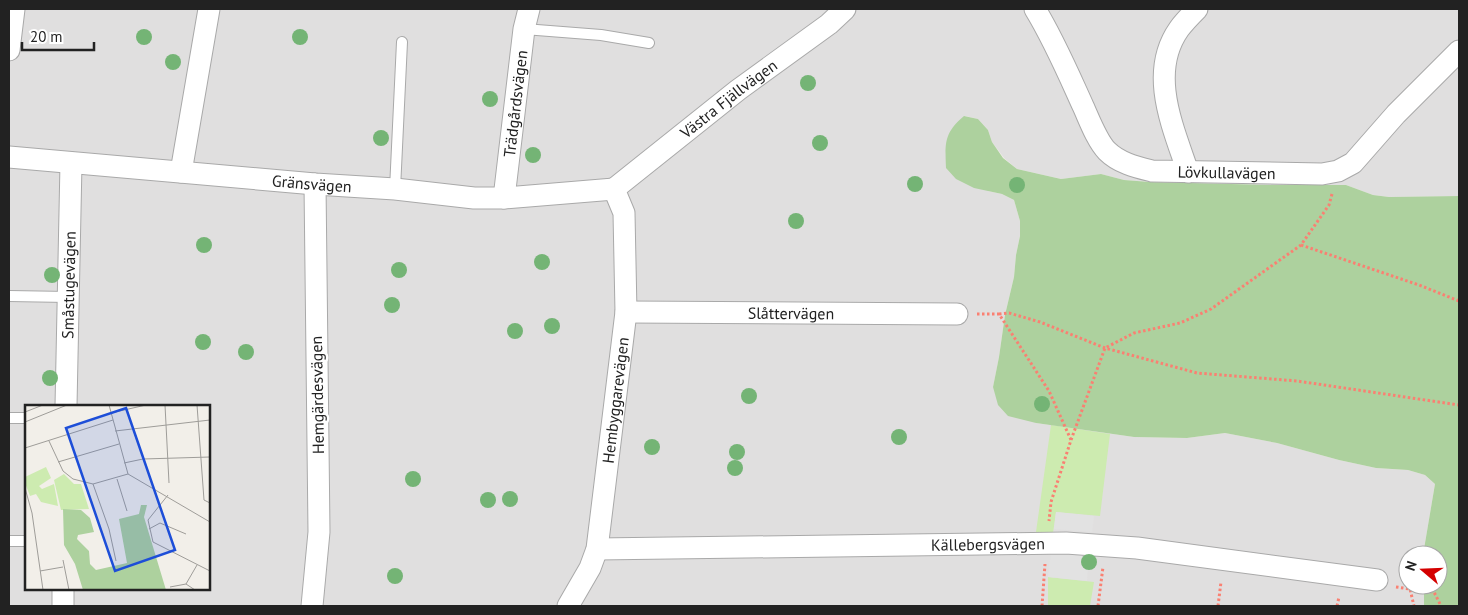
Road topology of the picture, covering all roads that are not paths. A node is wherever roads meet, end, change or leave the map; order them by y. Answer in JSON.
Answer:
{"nodes":[{"id":1,"x":14,"y":9,"type":"edge"},
{"id":2,"x":208,"y":9,"type":"edge"},
{"id":3,"x":845,"y":9,"type":"edge"},
{"id":4,"x":1036,"y":9,"type":"edge"},
{"id":5,"x":1197,"y":9,"type":"edge"},
{"id":6,"x":526,"y":19,"type":"edge"},
{"id":7,"x":402,"y":42,"type":"dead end"},
{"id":8,"x":649,"y":43,"type":"dead end"},
{"id":9,"x":9,"y":50,"type":"edge"},
{"id":10,"x":1459,"y":51,"type":"edge"},
{"id":11,"x":9,"y":157,"type":"edge"},
{"id":12,"x":71,"y":163,"type":"junction"},
{"id":13,"x":180,"y":172,"type":"junction"},
{"id":14,"x":1188,"y":172,"type":"junction"},
{"id":15,"x":315,"y":184,"type":"junction"},
{"id":16,"x":395,"y":189,"type":"junction"},
{"id":17,"x":614,"y":189,"type":"junction"},
{"id":18,"x":504,"y":198,"type":"junction"},
{"id":19,"x":9,"y":296,"type":"edge"},
{"id":20,"x":68,"y":296,"type":"junction"},
{"id":21,"x":626,"y":312,"type":"junction"},
{"id":22,"x":957,"y":314,"type":"road end"},
{"id":23,"x":66,"y":405,"type":"edge"},
{"id":24,"x":9,"y":418,"type":"edge"},
{"id":25,"x":25,"y":418,"type":"edge"},
{"id":26,"x":9,"y":541,"type":"edge"},
{"id":27,"x":25,"y":541,"type":"edge"},
{"id":28,"x":597,"y":548,"type":"junction"},
{"id":29,"x":1378,"y":580,"type":"dead end"},
{"id":30,"x":63,"y":590,"type":"edge"},
{"id":31,"x":63,"y":606,"type":"edge"},
{"id":32,"x":312,"y":606,"type":"edge"},
{"id":33,"x":568,"y":606,"type":"edge"}],
"edges":[{"from":1,"to":9,"type":"street"},
{"from":2,"to":13,"type":"street"},
{"from":3,"to":17,"type":"street","name":"Västra Fjällvägen"},
{"from":4,"to":14,"type":"street","name":"Lövkullavägen"},
{"from":5,"to":14,"type":"street"},
{"from":6,"to":8,"type":"lane"},
{"from":6,"to":18,"type":"street","name":"Trädgårdsvägen"},
{"from":7,"to":16,"type":"lane"},
{"from":10,"to":14,"type":"street","name":"Lövkullavägen"},
{"from":11,"to":12,"type":"street","name":"Gränsvägen"},
{"from":12,"to":13,"type":"street","name":"Gränsvägen"},
{"from":12,"to":20,"type":"street","name":"Småstugevägen"},
{"from":13,"to":15,"type":"street","name":"Gränsvägen"},
{"from":15,"to":16,"type":"street","name":"Gränsvägen"},
{"from":15,"to":32,"type":"street","name":"Hemgärdesvägen"},
{"from":16,"to":18,"type":"street","name":"Gränsvägen"},
{"from":17,"to":18,"type":"street","name":"Gränsvägen"},
{"from":17,"to":21,"type":"street","name":"Hembyggarevägen"},
{"from":19,"to":20,"type":"lane"},
{"from":20,"to":23,"type":"street","name":"Småstugevägen"},
{"from":21,"to":22,"type":"street","name":"Slåttervägen"},
{"from":21,"to":28,"type":"street","name":"Hembyggarevägen"},
{"from":24,"to":25,"type":"lane"},
{"from":26,"to":27,"type":"lane"},
{"from":28,"to":29,"type":"street","name":"Källebergsvägen"},
{"from":28,"to":33,"type":"street","name":"Hembyggarevägen"},
{"from":30,"to":31,"type":"street"}]}
